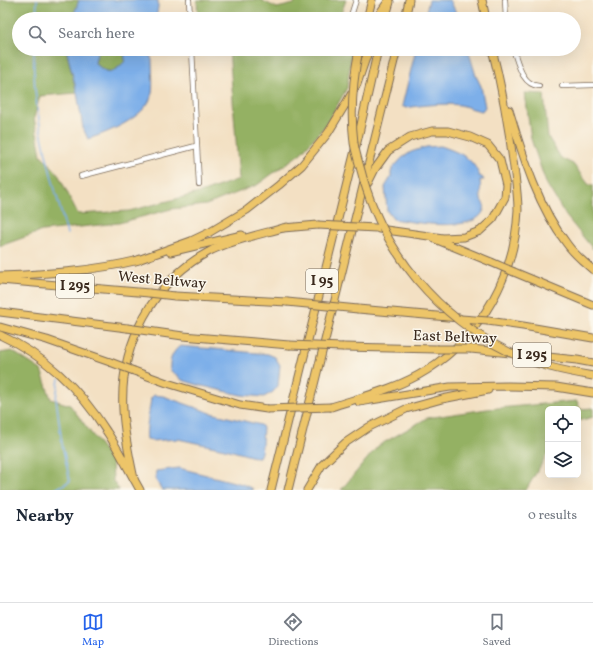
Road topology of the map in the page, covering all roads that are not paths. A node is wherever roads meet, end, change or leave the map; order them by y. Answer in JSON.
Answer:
{"nodes":[{"id":1,"x":189,"y":0,"type":"edge"},
{"id":2,"x":356,"y":0,"type":"edge"},
{"id":3,"x":372,"y":0,"type":"edge"},
{"id":4,"x":389,"y":0,"type":"edge"},
{"id":5,"x":409,"y":0,"type":"edge"},
{"id":6,"x":482,"y":0,"type":"edge"},
{"id":7,"x":505,"y":0,"type":"edge"},
{"id":8,"x":190,"y":12,"type":"edge"},
{"id":9,"x":352,"y":12,"type":"edge"},
{"id":10,"x":369,"y":12,"type":"edge"},
{"id":11,"x":381,"y":12,"type":"edge"},
{"id":12,"x":387,"y":12,"type":"edge"},
{"id":13,"x":406,"y":12,"type":"edge"},
{"id":14,"x":485,"y":12,"type":"edge"},
{"id":15,"x":506,"y":12,"type":"edge"},
{"id":16,"x":192,"y":56,"type":"edge"},
{"id":17,"x":358,"y":56,"type":"edge"},
{"id":18,"x":366,"y":56,"type":"edge"},
{"id":19,"x":376,"y":56,"type":"edge"},
{"id":20,"x":395,"y":56,"type":"edge"},
{"id":21,"x":494,"y":56,"type":"edge"},
{"id":22,"x":516,"y":56,"type":"edge"},
{"id":23,"x":500,"y":83,"type":"junction"},
{"id":24,"x":593,"y":85,"type":"edge"},
{"id":25,"x":539,"y":86,"type":"dead end"},
{"id":26,"x":562,"y":86,"type":"dead end"},
{"id":27,"x":196,"y":146,"type":"junction"},
{"id":28,"x":81,"y":176,"type":"dead end"},
{"id":29,"x":199,"y":185,"type":"dead end"},
{"id":30,"x":361,"y":198,"type":"junction"},
{"id":31,"x":287,"y":227,"type":"junction"},
{"id":32,"x":425,"y":235,"type":"junction"},
{"id":33,"x":135,"y":261,"type":"junction"},
{"id":34,"x":593,"y":270,"type":"edge"},
{"id":35,"x":0,"y":276,"type":"edge"},
{"id":36,"x":0,"y":280,"type":"edge"},
{"id":37,"x":323,"y":305,"type":"joint"},
{"id":38,"x":593,"y":305,"type":"edge"},
{"id":39,"x":0,"y":312,"type":"edge"},
{"id":40,"x":0,"y":327,"type":"edge"},
{"id":41,"x":0,"y":335,"type":"edge"},
{"id":42,"x":593,"y":338,"type":"edge"},
{"id":43,"x":593,"y":363,"type":"edge"},
{"id":44,"x":593,"y":376,"type":"edge"},
{"id":45,"x":508,"y":386,"type":"junction"},
{"id":46,"x":593,"y":393,"type":"edge"},
{"id":47,"x":331,"y":407,"type":"junction"},
{"id":48,"x":134,"y":479,"type":"junction"},
{"id":49,"x":140,"y":490,"type":"edge"},
{"id":50,"x":271,"y":490,"type":"edge"},
{"id":51,"x":288,"y":490,"type":"edge"},
{"id":52,"x":307,"y":490,"type":"edge"}],
"edges":[{"from":1,"to":8,"type":"street"},
{"from":2,"to":9,"type":"street"},
{"from":3,"to":10,"type":"highway"},
{"from":4,"to":11,"type":"highway"},
{"from":4,"to":12,"type":"highway"},
{"from":5,"to":13,"type":"highway"},
{"from":6,"to":14,"type":"highway"},
{"from":7,"to":15,"type":"street"},
{"from":16,"to":27,"type":"street"},
{"from":17,"to":44,"type":"highway","bridge":true},
{"from":18,"to":33,"type":"highway"},
{"from":19,"to":50,"type":"highway","number":"I 95"},
{"from":20,"to":30,"type":"highway","number":"I 95"},
{"from":21,"to":23,"type":"highway"},
{"from":22,"to":25,"type":"street"},
{"from":23,"to":34,"type":"highway"},
{"from":23,"to":47,"type":"highway"},
{"from":24,"to":26,"type":"street"},
{"from":27,"to":28,"type":"street"},
{"from":27,"to":29,"type":"street"},
{"from":30,"to":32,"type":"highway"},
{"from":30,"to":51,"type":"highway","number":"I 95"},
{"from":31,"to":32,"type":"highway","bridge":true},
{"from":31,"to":33,"type":"highway"},
{"from":31,"to":48,"type":"highway"},
{"from":32,"to":38,"type":"highway","bridge":true},
{"from":33,"to":35,"type":"highway"},
{"from":36,"to":37,"type":"highway","name":"West Beltway","number":"I 295","bridge":true},
{"from":37,"to":42,"type":"highway","name":"East Beltway","number":"I 295","bridge":true},
{"from":39,"to":43,"type":"highway","name":"East Beltway","number":"I 295","bridge":true},
{"from":40,"to":47,"type":"highway","bridge":true},
{"from":41,"to":48,"type":"highway"},
{"from":45,"to":46,"type":"highway"},
{"from":45,"to":47,"type":"highway"},
{"from":45,"to":52,"type":"highway"},
{"from":48,"to":49,"type":"highway"}]}
